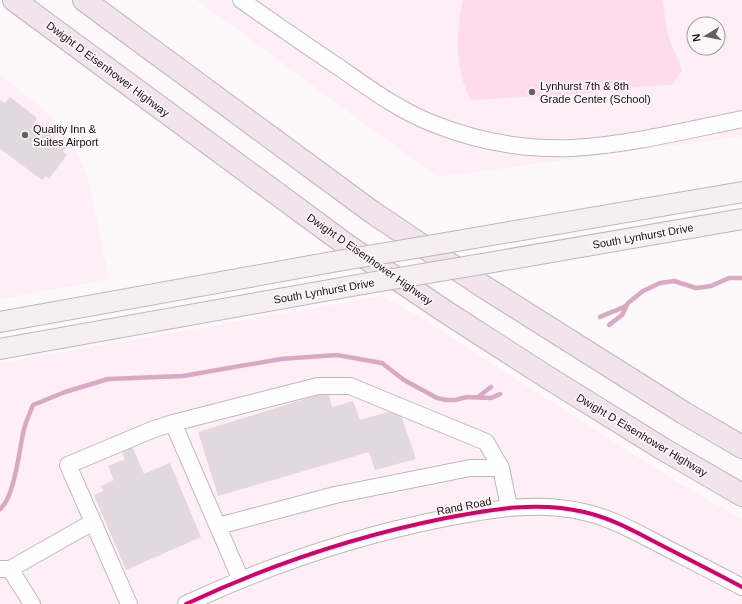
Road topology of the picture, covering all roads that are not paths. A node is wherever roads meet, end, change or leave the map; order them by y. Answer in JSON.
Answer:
{"nodes":[{"id":1,"x":14,"y":0,"type":"edge"},
{"id":2,"x":84,"y":0,"type":"edge"},
{"id":3,"x":241,"y":0,"type":"edge"},
{"id":4,"x":742,"y":119,"type":"edge"},
{"id":5,"x":742,"y":192,"type":"edge"},
{"id":6,"x":742,"y":219,"type":"edge"},
{"id":7,"x":0,"y":322,"type":"edge"},
{"id":8,"x":0,"y":349,"type":"edge"},
{"id":9,"x":173,"y":423,"type":"junction"},
{"id":10,"x":742,"y":447,"type":"edge"},
{"id":11,"x":501,"y":468,"type":"junction"},
{"id":12,"x":742,"y":495,"type":"edge"},
{"id":13,"x":509,"y":507,"type":"junction"},
{"id":14,"x":93,"y":522,"type":"junction"},
{"id":15,"x":218,"y":526,"type":"junction"},
{"id":16,"x":5,"y":569,"type":"edge"},
{"id":17,"x":241,"y":580,"type":"junction"},
{"id":18,"x":742,"y":587,"type":"edge"},
{"id":19,"x":32,"y":604,"type":"edge"},
{"id":20,"x":129,"y":604,"type":"edge"},
{"id":21,"x":186,"y":604,"type":"edge"}],
"edges":[{"from":1,"to":12,"type":"highway","name":"Dwight D Eisenhower Highway"},
{"from":2,"to":10,"type":"highway"},
{"from":3,"to":4,"type":"street"},
{"from":5,"to":7,"type":"main road","bridge":true},
{"from":6,"to":8,"type":"main road","name":"South Lynhurst Drive","bridge":true},
{"from":9,"to":11,"type":"street"},
{"from":9,"to":14,"type":"street"},
{"from":9,"to":15,"type":"street"},
{"from":11,"to":13,"type":"street"},
{"from":11,"to":15,"type":"street"},
{"from":13,"to":17,"type":"street","name":"Rand Road"},
{"from":13,"to":18,"type":"street","name":"Rand Road"},
{"from":14,"to":16,"type":"street"},
{"from":14,"to":20,"type":"street"},
{"from":15,"to":17,"type":"street"},
{"from":16,"to":19,"type":"street"},
{"from":17,"to":21,"type":"street","name":"Rand Road"}]}
